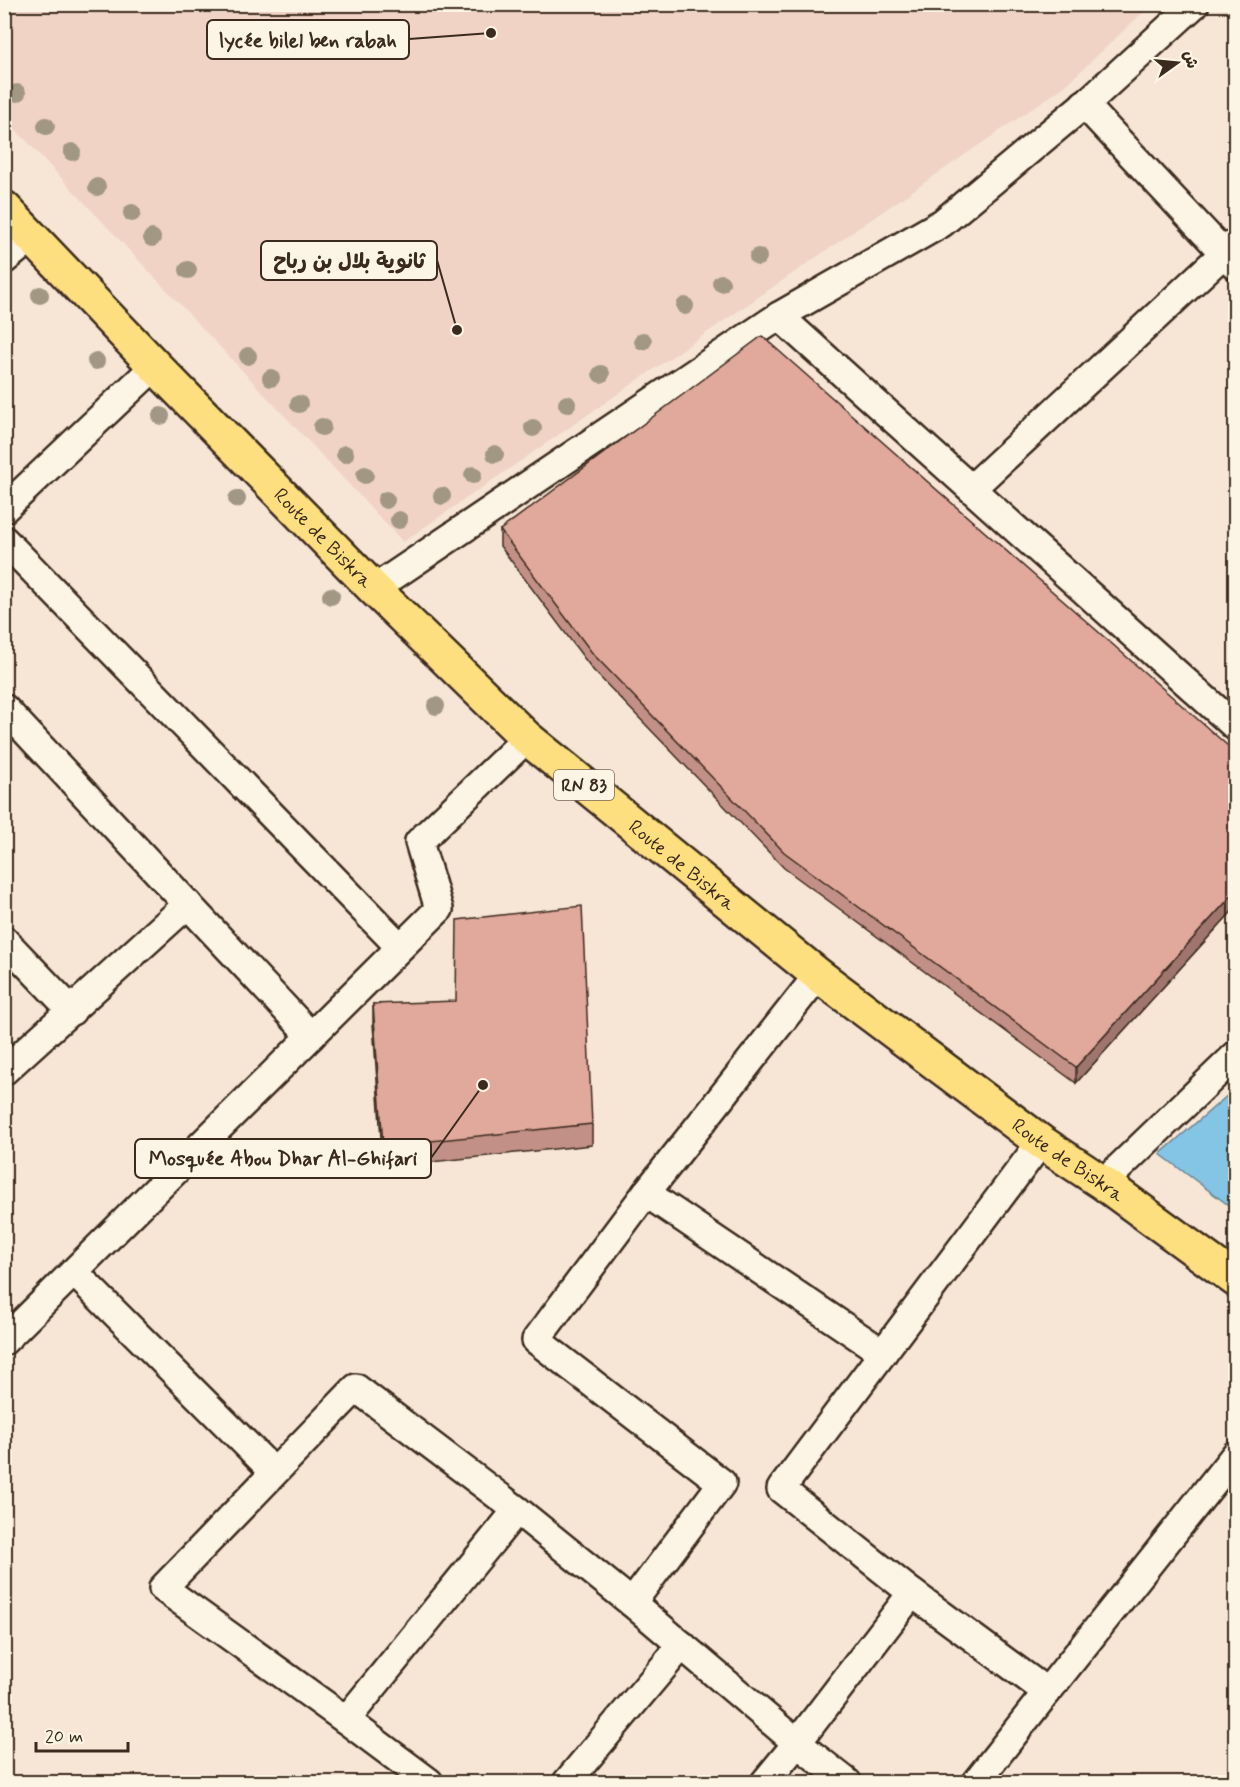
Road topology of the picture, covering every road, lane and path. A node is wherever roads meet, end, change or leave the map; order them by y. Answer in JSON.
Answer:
{"nodes":[{"id":1,"x":1195,"y":4,"type":"edge"},
{"id":2,"x":1084,"y":104,"type":"junction"},
{"id":3,"x":4,"y":208,"type":"edge"},
{"id":4,"x":31,"y":238,"type":"junction"},
{"id":5,"x":1232,"y":253,"type":"edge"},
{"id":6,"x":4,"y":260,"type":"edge"},
{"id":7,"x":780,"y":315,"type":"junction"},
{"id":8,"x":154,"y":366,"type":"junction"},
{"id":9,"x":972,"y":488,"type":"junction"},
{"id":10,"x":4,"y":508,"type":"edge"},
{"id":11,"x":4,"y":540,"type":"edge"},
{"id":12,"x":374,"y":589,"type":"junction"},
{"id":13,"x":4,"y":708,"type":"edge"},
{"id":14,"x":1236,"y":727,"type":"edge"},
{"id":15,"x":527,"y":738,"type":"junction"},
{"id":16,"x":188,"y":904,"type":"junction"},
{"id":17,"x":4,"y":940,"type":"edge"},
{"id":18,"x":400,"y":947,"type":"junction"},
{"id":19,"x":818,"y":975,"type":"junction"},
{"id":20,"x":72,"y":1011,"type":"junction"},
{"id":21,"x":311,"y":1036,"type":"junction"},
{"id":22,"x":1236,"y":1055,"type":"edge"},
{"id":23,"x":4,"y":1071,"type":"edge"},
{"id":24,"x":1041,"y":1142,"type":"junction"},
{"id":25,"x":1103,"y":1183,"type":"junction"},
{"id":26,"x":646,"y":1193,"type":"junction"},
{"id":27,"x":74,"y":1272,"type":"junction"},
{"id":28,"x":1236,"y":1280,"type":"edge"},
{"id":29,"x":4,"y":1341,"type":"edge"},
{"id":30,"x":883,"y":1353,"type":"junction"},
{"id":31,"x":1236,"y":1454,"type":"edge"},
{"id":32,"x":274,"y":1473,"type":"junction"},
{"id":33,"x":517,"y":1510,"type":"junction"},
{"id":34,"x":912,"y":1593,"type":"junction"},
{"id":35,"x":632,"y":1603,"type":"junction"},
{"id":36,"x":682,"y":1645,"type":"junction"},
{"id":37,"x":1047,"y":1692,"type":"junction"},
{"id":38,"x":346,"y":1720,"type":"junction"},
{"id":39,"x":797,"y":1743,"type":"junction"},
{"id":40,"x":429,"y":1782,"type":"edge"},
{"id":41,"x":567,"y":1782,"type":"edge"},
{"id":42,"x":765,"y":1782,"type":"edge"},
{"id":43,"x":848,"y":1782,"type":"edge"},
{"id":44,"x":976,"y":1782,"type":"edge"}],
"edges":[{"from":1,"to":2,"type":"street"},
{"from":2,"to":5,"type":"street"},
{"from":2,"to":7,"type":"street"},
{"from":3,"to":4,"type":"main road","name":"Route de Biskra","number":"RN 83"},
{"from":4,"to":6,"type":"street"},
{"from":4,"to":8,"type":"main road","name":"Route de Biskra","number":"RN 83"},
{"from":5,"to":9,"type":"street"},
{"from":7,"to":9,"type":"street"},
{"from":7,"to":12,"type":"street"},
{"from":8,"to":10,"type":"street"},
{"from":8,"to":12,"type":"main road","name":"Route de Biskra","number":"RN 83"},
{"from":9,"to":14,"type":"street"},
{"from":11,"to":18,"type":"street"},
{"from":12,"to":15,"type":"main road","name":"Route de Biskra","number":"RN 83"},
{"from":13,"to":16,"type":"street"},
{"from":15,"to":18,"type":"street"},
{"from":15,"to":19,"type":"main road","name":"Route de Biskra","number":"RN 83"},
{"from":16,"to":20,"type":"street"},
{"from":16,"to":21,"type":"street"},
{"from":17,"to":20,"type":"street"},
{"from":18,"to":21,"type":"street"},
{"from":19,"to":24,"type":"main road","name":"Route de Biskra","number":"RN 83"},
{"from":19,"to":26,"type":"street"},
{"from":20,"to":23,"type":"street"},
{"from":21,"to":27,"type":"street"},
{"from":22,"to":25,"type":"street"},
{"from":24,"to":25,"type":"main road","name":"Route de Biskra","number":"RN 83"},
{"from":24,"to":30,"type":"street"},
{"from":25,"to":28,"type":"main road","name":"Route de Biskra","number":"RN 83"},
{"from":26,"to":30,"type":"street"},
{"from":26,"to":35,"type":"street"},
{"from":27,"to":29,"type":"street"},
{"from":27,"to":32,"type":"street"},
{"from":30,"to":34,"type":"street"},
{"from":31,"to":37,"type":"street"},
{"from":32,"to":33,"type":"street"},
{"from":32,"to":38,"type":"street"},
{"from":33,"to":35,"type":"street"},
{"from":33,"to":38,"type":"street"},
{"from":34,"to":37,"type":"street"},
{"from":34,"to":39,"type":"street"},
{"from":35,"to":36,"type":"street"},
{"from":36,"to":39,"type":"street"},
{"from":36,"to":41,"type":"street"},
{"from":37,"to":44,"type":"street"},
{"from":38,"to":40,"type":"street"},
{"from":39,"to":42,"type":"street"},
{"from":39,"to":43,"type":"street"}]}
